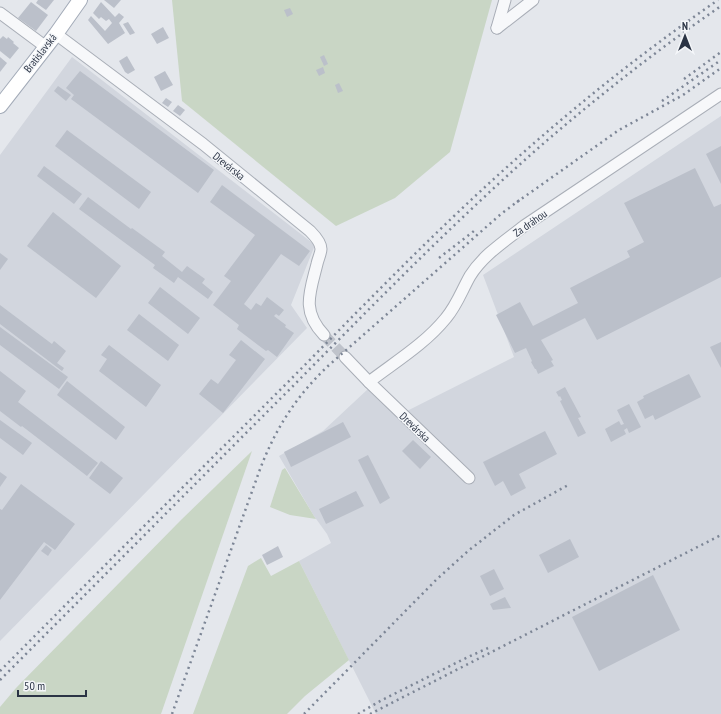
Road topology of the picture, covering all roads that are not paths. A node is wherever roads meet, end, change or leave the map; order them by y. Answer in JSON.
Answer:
{"nodes":[{"id":1,"x":80,"y":0,"type":"edge"},
{"id":2,"x":505,"y":0,"type":"edge"},
{"id":3,"x":533,"y":0,"type":"edge"},
{"id":4,"x":0,"y":13,"type":"edge"},
{"id":5,"x":56,"y":34,"type":"junction"},
{"id":6,"x":46,"y":47,"type":"junction"},
{"id":7,"x":721,"y":94,"type":"edge"},
{"id":8,"x":0,"y":106,"type":"edge"},
{"id":9,"x":324,"y":335,"type":"tunnel mouth"},
{"id":10,"x":345,"y":357,"type":"tunnel mouth"},
{"id":11,"x":368,"y":382,"type":"junction"},
{"id":12,"x":469,"y":478,"type":"dead end"}],
"edges":[{"from":1,"to":5,"type":"main road","name":"Bratislavská"},
{"from":2,"to":3,"type":"street"},
{"from":4,"to":6,"type":"street"},
{"from":5,"to":6,"type":"main road","name":"Bratislavská"},
{"from":5,"to":9,"type":"street","name":"Drevárska"},
{"from":6,"to":8,"type":"main road","name":"Bratislavská"},
{"from":7,"to":11,"type":"street","name":"Za dráhou"},
{"from":10,"to":11,"type":"street","name":"Drevárska"},
{"from":11,"to":12,"type":"street","name":"Drevárska"}]}
